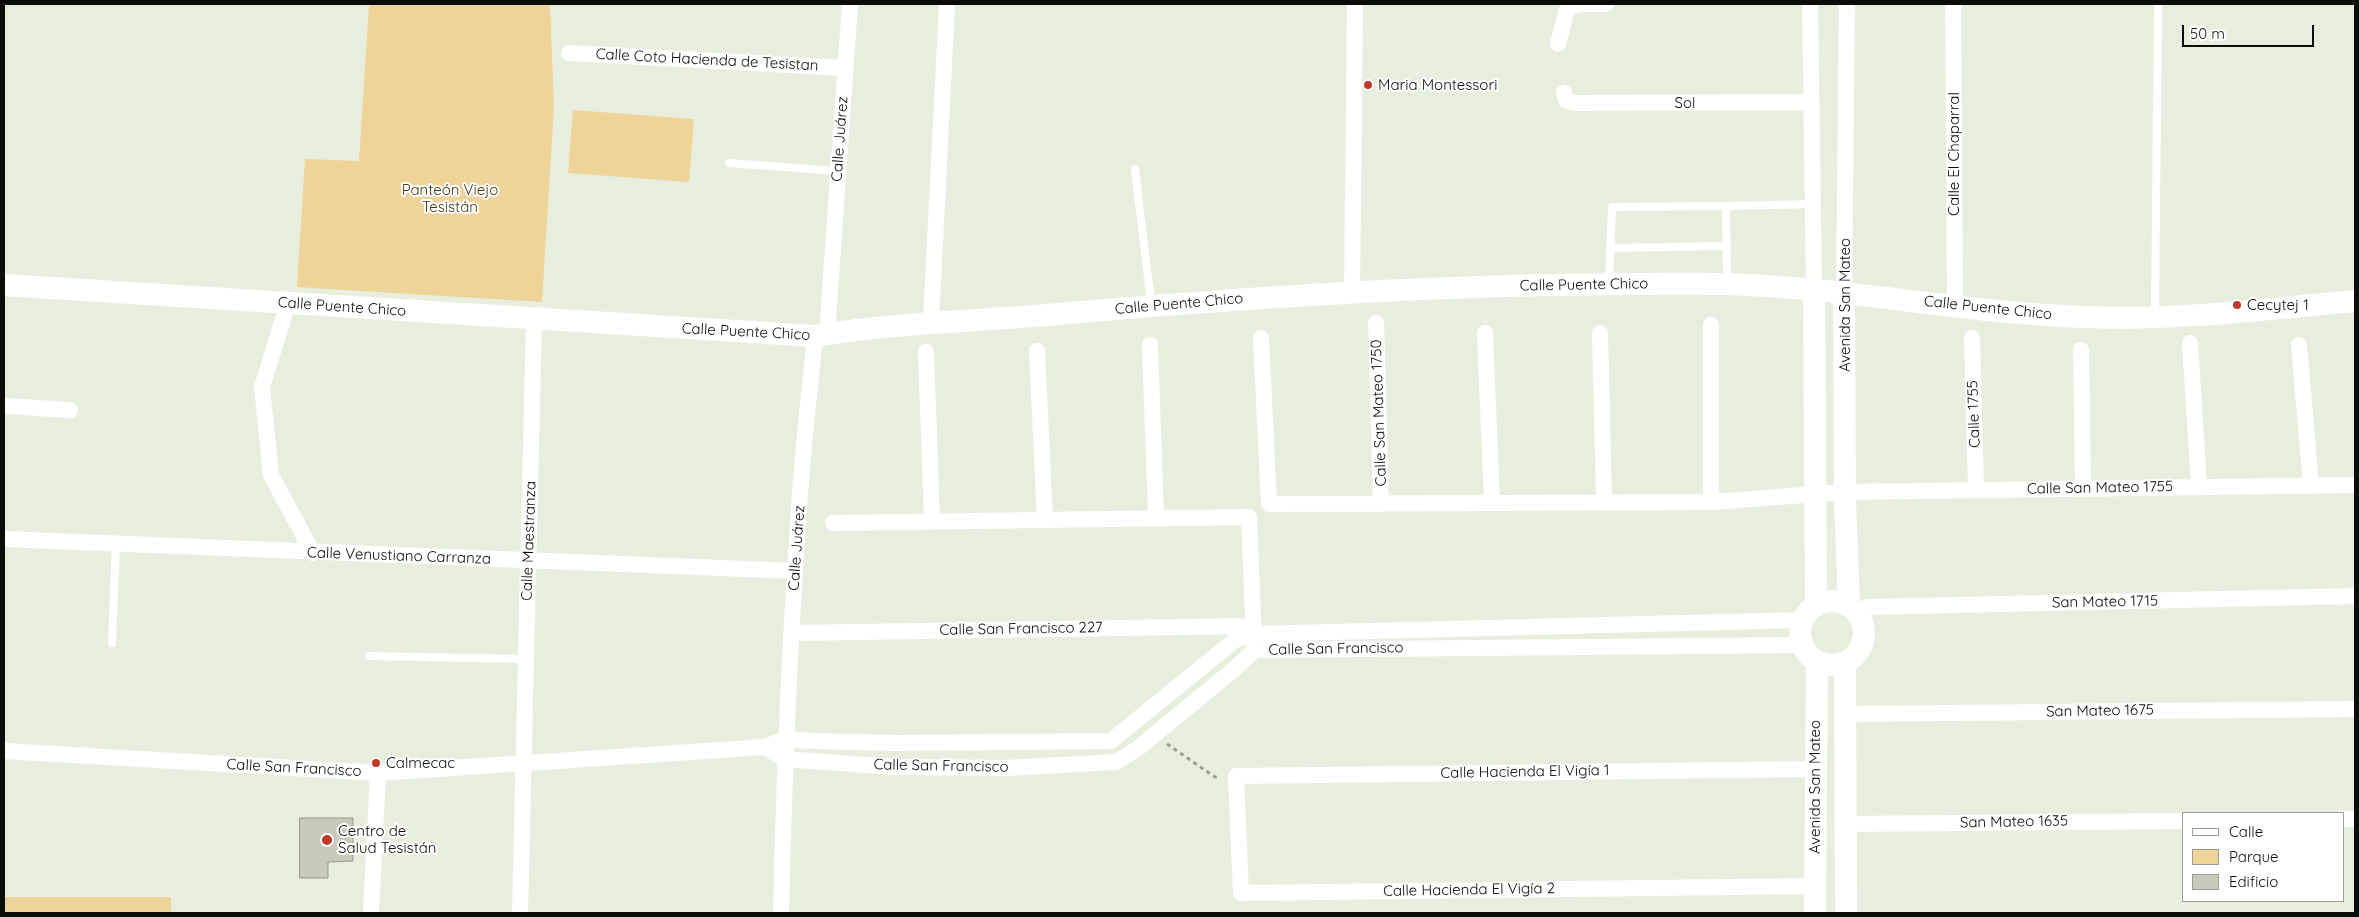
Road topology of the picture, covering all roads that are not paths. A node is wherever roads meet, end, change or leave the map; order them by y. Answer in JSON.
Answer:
{"nodes":[{"id":1,"x":850,"y":4,"type":"edge"},
{"id":2,"x":947,"y":4,"type":"edge"},
{"id":3,"x":1355,"y":4,"type":"edge"},
{"id":4,"x":1606,"y":4,"type":"edge"},
{"id":5,"x":1810,"y":4,"type":"edge"},
{"id":6,"x":1847,"y":4,"type":"edge"},
{"id":7,"x":1953,"y":4,"type":"edge"},
{"id":8,"x":2158,"y":4,"type":"edge"},
{"id":9,"x":1558,"y":44,"type":"dead end"},
{"id":10,"x":569,"y":52,"type":"dead end"},
{"id":11,"x":845,"y":68,"type":"junction"},
{"id":12,"x":1564,"y":93,"type":"dead end"},
{"id":13,"x":1811,"y":102,"type":"junction"},
{"id":14,"x":729,"y":164,"type":"dead end"},
{"id":15,"x":1135,"y":169,"type":"dead end"},
{"id":16,"x":838,"y":171,"type":"junction"},
{"id":17,"x":1813,"y":204,"type":"junction"},
{"id":18,"x":1726,"y":206,"type":"junction"},
{"id":19,"x":1727,"y":246,"type":"junction"},
{"id":20,"x":1611,"y":248,"type":"junction"},
{"id":21,"x":1608,"y":284,"type":"junction"},
{"id":22,"x":1728,"y":284,"type":"junction"},
{"id":23,"x":4,"y":285,"type":"edge"},
{"id":24,"x":1814,"y":289,"type":"junction"},
{"id":25,"x":1352,"y":292,"type":"junction"},
{"id":26,"x":1844,"y":292,"type":"junction"},
{"id":27,"x":2355,"y":301,"type":"edge"},
{"id":28,"x":288,"y":303,"type":"junction"},
{"id":29,"x":1955,"y":305,"type":"junction"},
{"id":30,"x":1151,"y":306,"type":"junction"},
{"id":31,"x":2155,"y":316,"type":"junction"},
{"id":32,"x":534,"y":319,"type":"junction"},
{"id":33,"x":931,"y":322,"type":"junction"},
{"id":34,"x":1376,"y":323,"type":"dead end"},
{"id":35,"x":1711,"y":324,"type":"dead end"},
{"id":36,"x":1485,"y":333,"type":"dead end"},
{"id":37,"x":1600,"y":333,"type":"dead end"},
{"id":38,"x":821,"y":335,"type":"junction"},
{"id":39,"x":1260,"y":338,"type":"dead end"},
{"id":40,"x":1972,"y":338,"type":"dead end"},
{"id":41,"x":2190,"y":343,"type":"dead end"},
{"id":42,"x":1150,"y":345,"type":"dead end"},
{"id":43,"x":2299,"y":345,"type":"dead end"},
{"id":44,"x":2081,"y":350,"type":"dead end"},
{"id":45,"x":1037,"y":351,"type":"dead end"},
{"id":46,"x":926,"y":352,"type":"dead end"},
{"id":47,"x":4,"y":406,"type":"edge"},
{"id":48,"x":70,"y":410,"type":"dead end"},
{"id":49,"x":1814,"y":464,"type":"junction"},
{"id":50,"x":1845,"y":465,"type":"junction"},
{"id":51,"x":2311,"y":485,"type":"junction"},
{"id":52,"x":2355,"y":485,"type":"edge"},
{"id":53,"x":2199,"y":487,"type":"junction"},
{"id":54,"x":2083,"y":488,"type":"junction"},
{"id":55,"x":1976,"y":490,"type":"junction"},
{"id":56,"x":1845,"y":492,"type":"junction"},
{"id":57,"x":1815,"y":494,"type":"junction"},
{"id":58,"x":1604,"y":502,"type":"junction"},
{"id":59,"x":1711,"y":502,"type":"junction"},
{"id":60,"x":1492,"y":503,"type":"junction"},
{"id":61,"x":1381,"y":504,"type":"junction"},
{"id":62,"x":1156,"y":518,"type":"junction"},
{"id":63,"x":1046,"y":520,"type":"junction"},
{"id":64,"x":932,"y":521,"type":"junction"},
{"id":65,"x":833,"y":523,"type":"dead end"},
{"id":66,"x":4,"y":539,"type":"edge"},
{"id":67,"x":116,"y":544,"type":"junction"},
{"id":68,"x":313,"y":553,"type":"junction"},
{"id":69,"x":529,"y":562,"type":"junction"},
{"id":70,"x":795,"y":571,"type":"junction"},
{"id":71,"x":2355,"y":596,"type":"edge"},
{"id":72,"x":1852,"y":609,"type":"junction"},
{"id":73,"x":1809,"y":613,"type":"junction"},
{"id":74,"x":791,"y":633,"type":"junction"},
{"id":75,"x":1253,"y":636,"type":"junction"},
{"id":76,"x":112,"y":643,"type":"dead end"},
{"id":77,"x":1809,"y":653,"type":"junction"},
{"id":78,"x":369,"y":656,"type":"dead end"},
{"id":79,"x":525,"y":659,"type":"junction"},
{"id":80,"x":1845,"y":663,"type":"junction"},
{"id":81,"x":2355,"y":709,"type":"edge"},
{"id":82,"x":1846,"y":714,"type":"junction"},
{"id":83,"x":785,"y":739,"type":"junction"},
{"id":84,"x":1111,"y":741,"type":"junction"},
{"id":85,"x":1006,"y":742,"type":"junction"},
{"id":86,"x":895,"y":743,"type":"junction"},
{"id":87,"x":764,"y":747,"type":"junction"},
{"id":88,"x":4,"y":751,"type":"edge"},
{"id":89,"x":1126,"y":757,"type":"junction"},
{"id":90,"x":784,"y":759,"type":"junction"},
{"id":91,"x":524,"y":764,"type":"junction"},
{"id":92,"x":896,"y":767,"type":"junction"},
{"id":93,"x":1006,"y":768,"type":"junction"},
{"id":94,"x":1815,"y":769,"type":"junction"},
{"id":95,"x":378,"y":773,"type":"junction"},
{"id":96,"x":1236,"y":776,"type":"joint"},
{"id":97,"x":1815,"y":812,"type":"junction"},
{"id":98,"x":1846,"y":819,"type":"junction"},
{"id":99,"x":2182,"y":821,"type":"edge"},
{"id":100,"x":1815,"y":886,"type":"junction"},
{"id":101,"x":370,"y":913,"type":"edge"},
{"id":102,"x":520,"y":913,"type":"edge"},
{"id":103,"x":780,"y":913,"type":"edge"},
{"id":104,"x":1815,"y":913,"type":"edge"},
{"id":105,"x":1846,"y":913,"type":"edge"}],
"edges":[{"from":1,"to":11,"type":"street","name":"Calle Juárez"},
{"from":2,"to":33,"type":"street"},
{"from":3,"to":25,"type":"street"},
{"from":4,"to":9,"type":"street"},
{"from":5,"to":13,"type":"street","name":"Avenida San Mateo"},
{"from":6,"to":26,"type":"street","name":"Avenida San Mateo"},
{"from":7,"to":29,"type":"street","name":"Calle El Chaparral"},
{"from":8,"to":31,"type":"lane"},
{"from":10,"to":11,"type":"street","name":"Calle Coto Hacienda de Tesistan"},
{"from":11,"to":16,"type":"street","name":"Calle Juárez"},
{"from":12,"to":13,"type":"street","name":"Sol"},
{"from":13,"to":17,"type":"street","name":"Avenida San Mateo"},
{"from":14,"to":16,"type":"lane"},
{"from":15,"to":30,"type":"lane"},
{"from":16,"to":38,"type":"street","name":"Calle Juárez"},
{"from":17,"to":18,"type":"lane"},
{"from":17,"to":24,"type":"street","name":"Avenida San Mateo"},
{"from":18,"to":19,"type":"lane"},
{"from":18,"to":20,"type":"lane"},
{"from":19,"to":20,"type":"lane"},
{"from":19,"to":22,"type":"lane"},
{"from":20,"to":21,"type":"lane"},
{"from":21,"to":22,"type":"main road","name":"Calle Puente Chico"},
{"from":21,"to":25,"type":"main road","name":"Calle Puente Chico"},
{"from":22,"to":24,"type":"main road","name":"Calle Puente Chico"},
{"from":23,"to":28,"type":"main road","name":"Calle Puente Chico"},
{"from":24,"to":26,"type":"main road","name":"Calle Puente Chico"},
{"from":24,"to":49,"type":"main road","name":"Avenida San Mateo"},
{"from":25,"to":30,"type":"main road","name":"Calle Puente Chico"},
{"from":26,"to":29,"type":"main road","name":"Calle Puente Chico"},
{"from":26,"to":50,"type":"main road","name":"Avenida San Mateo"},
{"from":27,"to":31,"type":"main road","name":"Calle Puente Chico"},
{"from":28,"to":32,"type":"main road","name":"Calle Puente Chico"},
{"from":28,"to":68,"type":"street"},
{"from":29,"to":31,"type":"main road","name":"Calle Puente Chico"},
{"from":30,"to":33,"type":"main road","name":"Calle Puente Chico"},
{"from":32,"to":38,"type":"main road","name":"Calle Puente Chico"},
{"from":32,"to":69,"type":"street","name":"Calle Maestranza"},
{"from":33,"to":38,"type":"main road","name":"Calle Puente Chico"},
{"from":34,"to":61,"type":"street","name":"Calle San Mateo 1750"},
{"from":35,"to":59,"type":"street"},
{"from":36,"to":60,"type":"street"},
{"from":37,"to":58,"type":"street"},
{"from":38,"to":70,"type":"street","name":"Calle Juárez"},
{"from":39,"to":61,"type":"street","name":"Calle San Mateo 1750"},
{"from":40,"to":55,"type":"street","name":"Calle 1755"},
{"from":41,"to":53,"type":"street"},
{"from":42,"to":62,"type":"street"},
{"from":43,"to":51,"type":"street"},
{"from":44,"to":54,"type":"street"},
{"from":45,"to":63,"type":"street"},
{"from":46,"to":64,"type":"street"},
{"from":47,"to":48,"type":"street"},
{"from":49,"to":50,"type":"main road"},
{"from":49,"to":57,"type":"main road","name":"Avenida San Mateo"},
{"from":50,"to":56,"type":"main road","name":"Avenida San Mateo"},
{"from":51,"to":52,"type":"street","name":"Calle San Mateo 1755"},
{"from":51,"to":53,"type":"street","name":"Calle San Mateo 1755"},
{"from":53,"to":54,"type":"street","name":"Calle San Mateo 1755"},
{"from":54,"to":55,"type":"street","name":"Calle San Mateo 1755"},
{"from":55,"to":56,"type":"street","name":"Calle San Mateo 1755"},
{"from":56,"to":57,"type":"street","name":"Calle San Mateo 1750"},
{"from":56,"to":72,"type":"main road","name":"Avenida San Mateo"},
{"from":57,"to":59,"type":"street","name":"Calle San Mateo 1750"},
{"from":57,"to":73,"type":"main road","name":"Avenida San Mateo"},
{"from":58,"to":59,"type":"street","name":"Calle San Mateo 1750"},
{"from":58,"to":60,"type":"street","name":"Calle San Mateo 1750"},
{"from":60,"to":61,"type":"street","name":"Calle San Mateo 1750"},
{"from":62,"to":63,"type":"street"},
{"from":62,"to":75,"type":"street"},
{"from":63,"to":64,"type":"street"},
{"from":64,"to":65,"type":"street"},
{"from":66,"to":67,"type":"street","name":"Calle Venustiano Carranza"},
{"from":67,"to":68,"type":"street","name":"Calle Venustiano Carranza"},
{"from":67,"to":76,"type":"lane"},
{"from":68,"to":69,"type":"street","name":"Calle Venustiano Carranza"},
{"from":69,"to":70,"type":"street","name":"Calle Venustiano Carranza"},
{"from":69,"to":79,"type":"street","name":"Calle Maestranza"},
{"from":70,"to":74,"type":"street","name":"Calle Juárez"},
{"from":71,"to":72,"type":"street","name":"San Mateo 1715"},
{"from":72,"to":73,"type":"main road"},
{"from":72,"to":80,"type":"main road","name":"Avenida San Mateo"},
{"from":73,"to":75,"type":"street","name":"Calle San Francisco"},
{"from":73,"to":77,"type":"main road","name":"Avenida San Mateo"},
{"from":74,"to":75,"type":"street","name":"Calle San Francisco 227"},
{"from":74,"to":83,"type":"street","name":"Calle Juárez"},
{"from":75,"to":77,"type":"street","name":"Calle San Francisco"},
{"from":75,"to":84,"type":"street","name":"Calle San Francisco"},
{"from":75,"to":89,"type":"street","name":"Calle San Francisco"},
{"from":77,"to":80,"type":"main road"},
{"from":77,"to":94,"type":"main road","name":"Avenida San Mateo"},
{"from":78,"to":79,"type":"lane"},
{"from":79,"to":91,"type":"street","name":"Calle Maestranza"},
{"from":80,"to":82,"type":"main road","name":"Avenida San Mateo"},
{"from":81,"to":82,"type":"street","name":"San Mateo 1675"},
{"from":82,"to":98,"type":"main road","name":"Avenida San Mateo"},
{"from":83,"to":86,"type":"street","name":"Calle San Francisco"},
{"from":83,"to":87,"type":"street","name":"Calle San Francisco"},
{"from":83,"to":90,"type":"street","name":"Calle Juárez"},
{"from":84,"to":85,"type":"street","name":"Calle San Francisco"},
{"from":84,"to":89,"type":"street"},
{"from":85,"to":86,"type":"street","name":"Calle San Francisco"},
{"from":85,"to":93,"type":"street"},
{"from":86,"to":92,"type":"street"},
{"from":87,"to":90,"type":"street","name":"Calle San Francisco"},
{"from":87,"to":91,"type":"street","name":"Calle San Francisco"},
{"from":88,"to":95,"type":"street","name":"Calle San Francisco"},
{"from":89,"to":93,"type":"street","name":"Calle San Francisco"},
{"from":90,"to":92,"type":"street","name":"Calle San Francisco"},
{"from":90,"to":103,"type":"street","name":"Calle Juárez"},
{"from":91,"to":95,"type":"street","name":"Calle San Francisco"},
{"from":91,"to":102,"type":"street","name":"Calle Maestranza"},
{"from":92,"to":93,"type":"street","name":"Calle San Francisco"},
{"from":94,"to":96,"type":"street","name":"Calle Hacienda El Vigía 1"},
{"from":94,"to":97,"type":"main road","name":"Avenida San Mateo"},
{"from":95,"to":101,"type":"street"},
{"from":96,"to":100,"type":"street","name":"Calle Hacienda El Vigía 2"},
{"from":97,"to":98,"type":"main road"},
{"from":97,"to":100,"type":"main road","name":"Avenida San Mateo"},
{"from":98,"to":99,"type":"street","name":"San Mateo 1635"},
{"from":98,"to":105,"type":"main road","name":"Avenida San Mateo"},
{"from":100,"to":104,"type":"main road","name":"Avenida San Mateo"}]}
